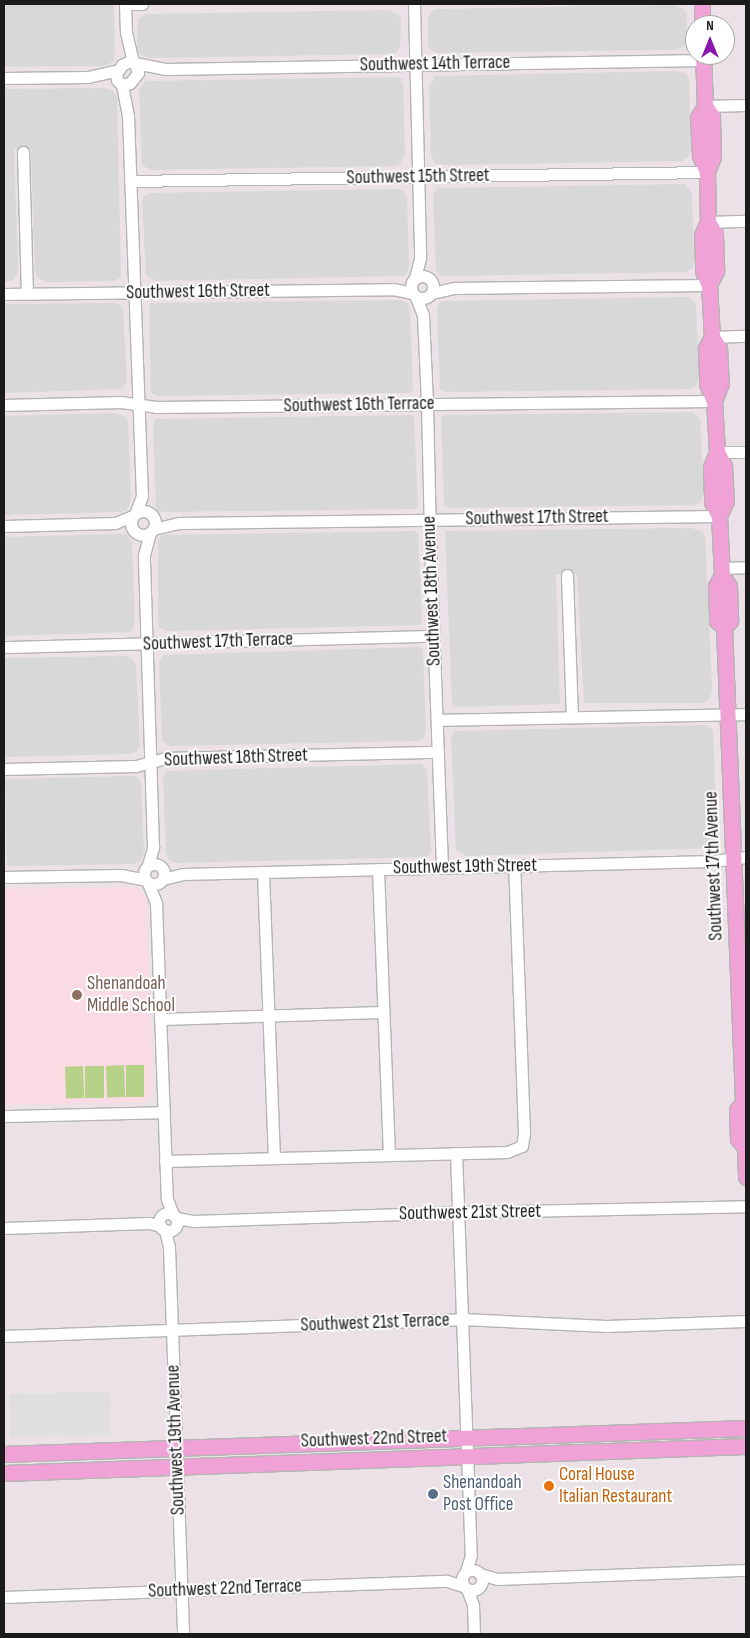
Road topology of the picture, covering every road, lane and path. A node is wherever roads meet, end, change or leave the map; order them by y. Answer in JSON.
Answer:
{"nodes":[{"id":1,"x":125,"y":4,"type":"edge"},
{"id":2,"x":142,"y":4,"type":"edge"},
{"id":3,"x":414,"y":4,"type":"edge"},
{"id":4,"x":685,"y":58,"type":"edge"},
{"id":5,"x":127,"y":65,"type":"junction"},
{"id":6,"x":415,"y":65,"type":"junction"},
{"id":7,"x":704,"y":65,"type":"edge"},
{"id":8,"x":166,"y":69,"type":"junction"},
{"id":9,"x":88,"y":77,"type":"junction"},
{"id":10,"x":4,"y":78,"type":"edge"},
{"id":11,"x":127,"y":81,"type":"junction"},
{"id":12,"x":746,"y":105,"type":"edge"},
{"id":13,"x":704,"y":106,"type":"junction"},
{"id":14,"x":23,"y":152,"type":"dead end"},
{"id":15,"x":707,"y":172,"type":"junction"},
{"id":16,"x":418,"y":177,"type":"junction"},
{"id":17,"x":130,"y":181,"type":"junction"},
{"id":18,"x":746,"y":220,"type":"edge"},
{"id":19,"x":708,"y":222,"type":"junction"},
{"id":20,"x":709,"y":285,"type":"junction"},
{"id":21,"x":422,"y":287,"type":"junction"},
{"id":22,"x":134,"y":292,"type":"junction"},
{"id":23,"x":27,"y":293,"type":"junction"},
{"id":24,"x":4,"y":294,"type":"edge"},
{"id":25,"x":746,"y":336,"type":"edge"},
{"id":26,"x":712,"y":337,"type":"junction"},
{"id":27,"x":714,"y":401,"type":"junction"},
{"id":28,"x":427,"y":404,"type":"junction"},
{"id":29,"x":138,"y":405,"type":"junction"},
{"id":30,"x":4,"y":406,"type":"edge"},
{"id":31,"x":717,"y":452,"type":"junction"},
{"id":32,"x":746,"y":452,"type":"edge"},
{"id":33,"x":142,"y":496,"type":"junction"},
{"id":34,"x":133,"y":515,"type":"junction"},
{"id":35,"x":152,"y":515,"type":"junction"},
{"id":36,"x":720,"y":516,"type":"junction"},
{"id":37,"x":430,"y":520,"type":"junction"},
{"id":38,"x":115,"y":523,"type":"junction"},
{"id":39,"x":174,"y":523,"type":"junction"},
{"id":40,"x":4,"y":526,"type":"edge"},
{"id":41,"x":134,"y":531,"type":"junction"},
{"id":42,"x":152,"y":531,"type":"junction"},
{"id":43,"x":144,"y":555,"type":"junction"},
{"id":44,"x":746,"y":567,"type":"edge"},
{"id":45,"x":722,"y":571,"type":"junction"},
{"id":46,"x":568,"y":576,"type":"dead end"},
{"id":47,"x":433,"y":636,"type":"junction"},
{"id":48,"x":146,"y":644,"type":"junction"},
{"id":49,"x":4,"y":647,"type":"edge"},
{"id":50,"x":728,"y":714,"type":"junction"},
{"id":51,"x":746,"y":714,"type":"edge"},
{"id":52,"x":572,"y":717,"type":"junction"},
{"id":53,"x":437,"y":720,"type":"junction"},
{"id":54,"x":438,"y":752,"type":"junction"},
{"id":55,"x":150,"y":762,"type":"junction"},
{"id":56,"x":4,"y":769,"type":"edge"},
{"id":57,"x":740,"y":858,"type":"edge"},
{"id":58,"x":514,"y":866,"type":"junction"},
{"id":59,"x":442,"y":867,"type":"junction"},
{"id":60,"x":378,"y":869,"type":"junction"},
{"id":61,"x":157,"y":871,"type":"junction"},
{"id":62,"x":263,"y":872,"type":"junction"},
{"id":63,"x":121,"y":875,"type":"junction"},
{"id":64,"x":4,"y":877,"type":"edge"},
{"id":65,"x":147,"y":881,"type":"junction"},
{"id":66,"x":156,"y":902,"type":"junction"},
{"id":67,"x":742,"y":975,"type":"edge"},
{"id":68,"x":383,"y":1012,"type":"junction"},
{"id":69,"x":268,"y":1016,"type":"junction"},
{"id":70,"x":160,"y":1019,"type":"junction"},
{"id":71,"x":745,"y":1098,"type":"edge"},
{"id":72,"x":164,"y":1112,"type":"junction"},
{"id":73,"x":4,"y":1116,"type":"edge"},
{"id":74,"x":746,"y":1147,"type":"edge"},
{"id":75,"x":456,"y":1153,"type":"junction"},
{"id":76,"x":389,"y":1155,"type":"junction"},
{"id":77,"x":274,"y":1158,"type":"junction"},
{"id":78,"x":166,"y":1161,"type":"junction"},
{"id":79,"x":746,"y":1177,"type":"edge"},
{"id":80,"x":746,"y":1206,"type":"edge"},
{"id":81,"x":458,"y":1212,"type":"junction"},
{"id":82,"x":168,"y":1222,"type":"junction"},
{"id":83,"x":4,"y":1228,"type":"edge"},
{"id":84,"x":462,"y":1320,"type":"junction"},
{"id":85,"x":746,"y":1321,"type":"edge"},
{"id":86,"x":172,"y":1330,"type":"junction"},
{"id":87,"x":4,"y":1336,"type":"edge"},
{"id":88,"x":746,"y":1428,"type":"edge"},
{"id":89,"x":467,"y":1438,"type":"junction"},
{"id":90,"x":746,"y":1446,"type":"edge"},
{"id":91,"x":177,"y":1448,"type":"junction"},
{"id":92,"x":4,"y":1454,"type":"edge"},
{"id":93,"x":467,"y":1456,"type":"junction"},
{"id":94,"x":178,"y":1467,"type":"junction"},
{"id":95,"x":4,"y":1473,"type":"edge"},
{"id":96,"x":746,"y":1570,"type":"edge"},
{"id":97,"x":472,"y":1580,"type":"junction"},
{"id":98,"x":182,"y":1591,"type":"junction"},
{"id":99,"x":4,"y":1597,"type":"edge"},
{"id":100,"x":183,"y":1634,"type":"edge"},
{"id":101,"x":474,"y":1634,"type":"edge"}],
"edges":[{"from":1,"to":2,"type":"street"},
{"from":1,"to":5,"type":"street"},
{"from":3,"to":6,"type":"street","name":"Southwest 18th Avenue"},
{"from":4,"to":6,"type":"street","name":"Southwest 14th Terrace"},
{"from":5,"to":8,"type":"street","name":"Southwest 14th Terrace"},
{"from":5,"to":9,"type":"street","name":"Southwest 14th Terrace"},
{"from":5,"to":11,"type":"street"},
{"from":5,"to":11,"type":"street"},
{"from":6,"to":8,"type":"street","name":"Southwest 14th Terrace"},
{"from":6,"to":16,"type":"street","name":"Southwest 18th Avenue"},
{"from":7,"to":13,"type":"main road","name":"Southwest 17th Avenue"},
{"from":8,"to":11,"type":"street","name":"Southwest 14th Terrace"},
{"from":9,"to":10,"type":"street","name":"Southwest 14th Terrace"},
{"from":9,"to":11,"type":"street","name":"Southwest 14th Terrace"},
{"from":11,"to":17,"type":"street"},
{"from":12,"to":13,"type":"street"},
{"from":13,"to":15,"type":"main road","name":"Southwest 17th Avenue"},
{"from":14,"to":23,"type":"street"},
{"from":15,"to":16,"type":"street","name":"Southwest 15th Street"},
{"from":15,"to":19,"type":"main road","name":"Southwest 17th Avenue"},
{"from":16,"to":17,"type":"street","name":"Southwest 15th Street"},
{"from":16,"to":21,"type":"street","name":"Southwest 18th Avenue"},
{"from":17,"to":22,"type":"street"},
{"from":18,"to":19,"type":"street"},
{"from":19,"to":20,"type":"main road","name":"Southwest 17th Avenue"},
{"from":20,"to":21,"type":"street","name":"Southwest 16th Street"},
{"from":20,"to":26,"type":"main road","name":"Southwest 17th Avenue"},
{"from":21,"to":22,"type":"street","name":"Southwest 16th Street"},
{"from":21,"to":28,"type":"street","name":"Southwest 18th Avenue"},
{"from":22,"to":23,"type":"street","name":"Southwest 16th Street"},
{"from":22,"to":29,"type":"street"},
{"from":23,"to":24,"type":"street","name":"Southwest 16th Street"},
{"from":25,"to":26,"type":"street"},
{"from":26,"to":27,"type":"main road","name":"Southwest 17th Avenue"},
{"from":27,"to":28,"type":"street","name":"Southwest 16th Terrace"},
{"from":27,"to":31,"type":"main road","name":"Southwest 17th Avenue"},
{"from":28,"to":29,"type":"street","name":"Southwest 16th Terrace"},
{"from":28,"to":37,"type":"street","name":"Southwest 18th Avenue"},
{"from":29,"to":30,"type":"street","name":"Southwest 16th Terrace"},
{"from":29,"to":33,"type":"street"},
{"from":31,"to":32,"type":"street"},
{"from":31,"to":36,"type":"main road","name":"Southwest 17th Avenue"},
{"from":33,"to":34,"type":"street"},
{"from":33,"to":35,"type":"street"},
{"from":34,"to":35,"type":"street"},
{"from":34,"to":38,"type":"street"},
{"from":34,"to":41,"type":"street"},
{"from":35,"to":39,"type":"street","name":"Southwest 17th Street"},
{"from":35,"to":42,"type":"street"},
{"from":36,"to":37,"type":"street","name":"Southwest 17th Street"},
{"from":36,"to":45,"type":"main road","name":"Southwest 17th Avenue"},
{"from":37,"to":39,"type":"street","name":"Southwest 17th Street"},
{"from":37,"to":47,"type":"street","name":"Southwest 18th Avenue"},
{"from":38,"to":40,"type":"street"},
{"from":38,"to":41,"type":"street"},
{"from":39,"to":42,"type":"street","name":"Southwest 17th Street"},
{"from":41,"to":42,"type":"street"},
{"from":41,"to":43,"type":"street","name":"Southwest 19th Avenue"},
{"from":42,"to":43,"type":"street","name":"Southwest 19th Avenue"},
{"from":43,"to":48,"type":"street","name":"Southwest 19th Avenue"},
{"from":44,"to":45,"type":"street"},
{"from":45,"to":50,"type":"main road","name":"Southwest 17th Avenue"},
{"from":46,"to":52,"type":"street"},
{"from":47,"to":48,"type":"street","name":"Southwest 17th Terrace"},
{"from":47,"to":53,"type":"street","name":"Southwest 18th Avenue"},
{"from":48,"to":49,"type":"street","name":"Southwest 17th Terrace"},
{"from":48,"to":55,"type":"street","name":"Southwest 19th Avenue"},
{"from":50,"to":51,"type":"street"},
{"from":50,"to":52,"type":"street"},
{"from":50,"to":57,"type":"main road","name":"Southwest 17th Avenue"},
{"from":52,"to":53,"type":"street"},
{"from":53,"to":54,"type":"street","name":"Southwest 18th Avenue"},
{"from":54,"to":55,"type":"street","name":"Southwest 18th Street"},
{"from":54,"to":59,"type":"street","name":"Southwest 18th Avenue"},
{"from":55,"to":56,"type":"street","name":"Southwest 18th Street"},
{"from":55,"to":61,"type":"street","name":"Southwest 19th Avenue"},
{"from":57,"to":58,"type":"street","name":"Southwest 19th Street"},
{"from":57,"to":67,"type":"main road","name":"Southwest 17th Avenue"},
{"from":58,"to":59,"type":"street","name":"Southwest 19th Street"},
{"from":58,"to":75,"type":"street"},
{"from":59,"to":60,"type":"street","name":"Southwest 19th Street"},
{"from":60,"to":62,"type":"street","name":"Southwest 19th Street"},
{"from":60,"to":68,"type":"street"},
{"from":61,"to":62,"type":"street","name":"Southwest 19th Street"},
{"from":61,"to":63,"type":"street"},
{"from":61,"to":65,"type":"street"},
{"from":61,"to":66,"type":"street","name":"Southwest 19th Avenue"},
{"from":62,"to":69,"type":"street"},
{"from":63,"to":64,"type":"street"},
{"from":63,"to":65,"type":"street"},
{"from":65,"to":66,"type":"street","name":"Southwest 19th Avenue"},
{"from":66,"to":70,"type":"street","name":"Southwest 19th Avenue"},
{"from":67,"to":71,"type":"main road","name":"Southwest 17th Avenue"},
{"from":68,"to":69,"type":"street"},
{"from":68,"to":76,"type":"street"},
{"from":69,"to":70,"type":"street"},
{"from":69,"to":77,"type":"street"},
{"from":70,"to":72,"type":"street","name":"Southwest 19th Avenue"},
{"from":71,"to":74,"type":"main road","name":"Southwest 17th Avenue"},
{"from":72,"to":73,"type":"street"},
{"from":72,"to":78,"type":"street","name":"Southwest 19th Avenue"},
{"from":74,"to":79,"type":"main road","name":"Southwest 17th Avenue"},
{"from":75,"to":76,"type":"street"},
{"from":75,"to":81,"type":"street"},
{"from":76,"to":77,"type":"street"},
{"from":77,"to":78,"type":"street"},
{"from":78,"to":82,"type":"street","name":"Southwest 19th Avenue"},
{"from":80,"to":81,"type":"street","name":"Southwest 21st Street"},
{"from":81,"to":82,"type":"street","name":"Southwest 21st Street"},
{"from":81,"to":84,"type":"street"},
{"from":82,"to":83,"type":"street","name":"Southwest 21st Street"},
{"from":82,"to":86,"type":"street","name":"Southwest 19th Avenue"},
{"from":84,"to":85,"type":"street","name":"Southwest 21st Terrace"},
{"from":84,"to":86,"type":"street","name":"Southwest 21st Terrace"},
{"from":84,"to":89,"type":"street"},
{"from":86,"to":87,"type":"street","name":"Southwest 21st Terrace"},
{"from":86,"to":91,"type":"street","name":"Southwest 19th Avenue"},
{"from":88,"to":89,"type":"main road","name":"Southwest 22nd Street"},
{"from":89,"to":91,"type":"main road","name":"Southwest 22nd Street"},
{"from":89,"to":93,"type":"street"},
{"from":90,"to":93,"type":"main road","name":"Southwest 22nd Street"},
{"from":91,"to":92,"type":"main road","name":"Southwest 22nd Street"},
{"from":91,"to":94,"type":"street","name":"Southwest 19th Avenue"},
{"from":93,"to":94,"type":"main road","name":"Southwest 22nd Street"},
{"from":93,"to":97,"type":"street"},
{"from":94,"to":95,"type":"main road","name":"Southwest 22nd Street"},
{"from":94,"to":98,"type":"street","name":"Southwest 19th Avenue"},
{"from":96,"to":97,"type":"street","name":"Southwest 22nd Terrace"},
{"from":97,"to":98,"type":"street","name":"Southwest 22nd Terrace"},
{"from":97,"to":101,"type":"street"},
{"from":98,"to":99,"type":"street","name":"Southwest 22nd Terrace"},
{"from":98,"to":100,"type":"street","name":"Southwest 19th Avenue"}]}
